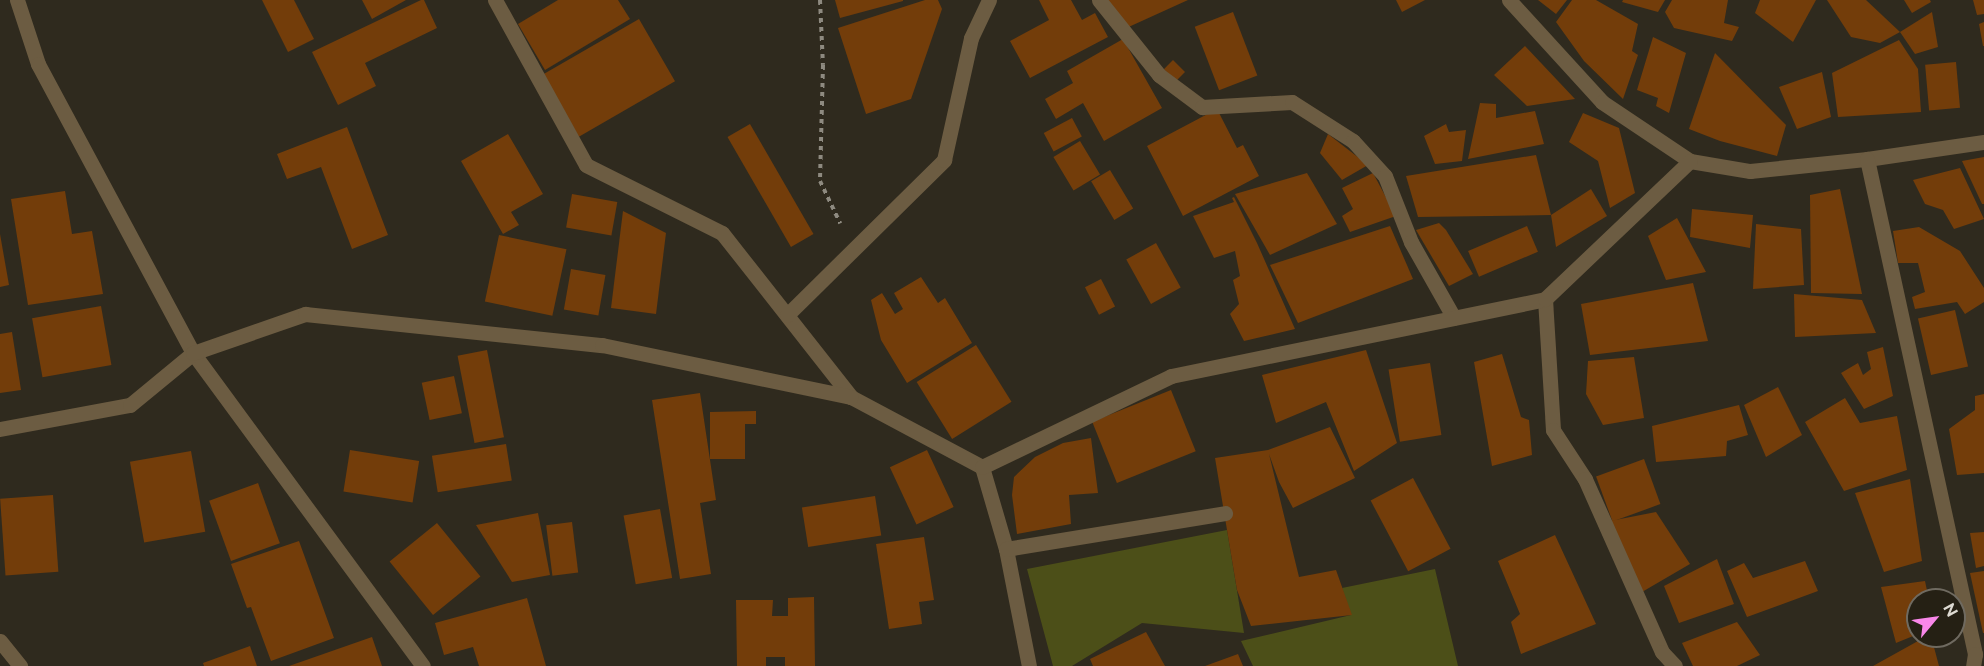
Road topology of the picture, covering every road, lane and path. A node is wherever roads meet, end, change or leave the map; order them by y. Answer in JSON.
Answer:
{"nodes":[{"id":1,"x":17,"y":0,"type":"edge"},
{"id":2,"x":495,"y":0,"type":"edge"},
{"id":3,"x":820,"y":0,"type":"edge"},
{"id":4,"x":989,"y":0,"type":"edge"},
{"id":5,"x":1099,"y":0,"type":"edge"},
{"id":6,"x":1509,"y":0,"type":"edge"},
{"id":7,"x":1984,"y":142,"type":"edge"},
{"id":8,"x":1867,"y":159,"type":"junction"},
{"id":9,"x":1690,"y":161,"type":"junction"},
{"id":10,"x":852,"y":250,"type":"junction"},
{"id":11,"x":1545,"y":299,"type":"junction"},
{"id":12,"x":786,"y":315,"type":"junction"},
{"id":13,"x":1454,"y":318,"type":"junction"},
{"id":14,"x":193,"y":353,"type":"junction"},
{"id":15,"x":851,"y":396,"type":"junction"},
{"id":16,"x":0,"y":429,"type":"edge"},
{"id":17,"x":982,"y":467,"type":"junction"},
{"id":18,"x":1225,"y":513,"type":"dead end"},
{"id":19,"x":1006,"y":549,"type":"junction"},
{"id":20,"x":0,"y":640,"type":"edge"},
{"id":21,"x":1977,"y":658,"type":"edge"},
{"id":22,"x":20,"y":666,"type":"edge"},
{"id":23,"x":423,"y":666,"type":"edge"},
{"id":24,"x":1029,"y":666,"type":"edge"},
{"id":25,"x":1675,"y":666,"type":"edge"}],
"edges":[{"from":1,"to":14,"type":"street"},
{"from":2,"to":12,"type":"street"},
{"from":3,"to":10,"type":"path"},
{"from":4,"to":10,"type":"street"},
{"from":5,"to":13,"type":"street"},
{"from":6,"to":9,"type":"street"},
{"from":7,"to":8,"type":"street"},
{"from":8,"to":9,"type":"street"},
{"from":8,"to":21,"type":"street"},
{"from":9,"to":11,"type":"street"},
{"from":10,"to":12,"type":"street"},
{"from":11,"to":13,"type":"street"},
{"from":11,"to":25,"type":"street"},
{"from":12,"to":15,"type":"street"},
{"from":13,"to":17,"type":"street"},
{"from":14,"to":15,"type":"street"},
{"from":14,"to":16,"type":"street"},
{"from":14,"to":23,"type":"street"},
{"from":15,"to":17,"type":"street"},
{"from":17,"to":19,"type":"street"},
{"from":18,"to":19,"type":"street"},
{"from":19,"to":24,"type":"street"},
{"from":20,"to":22,"type":"street"}]}
